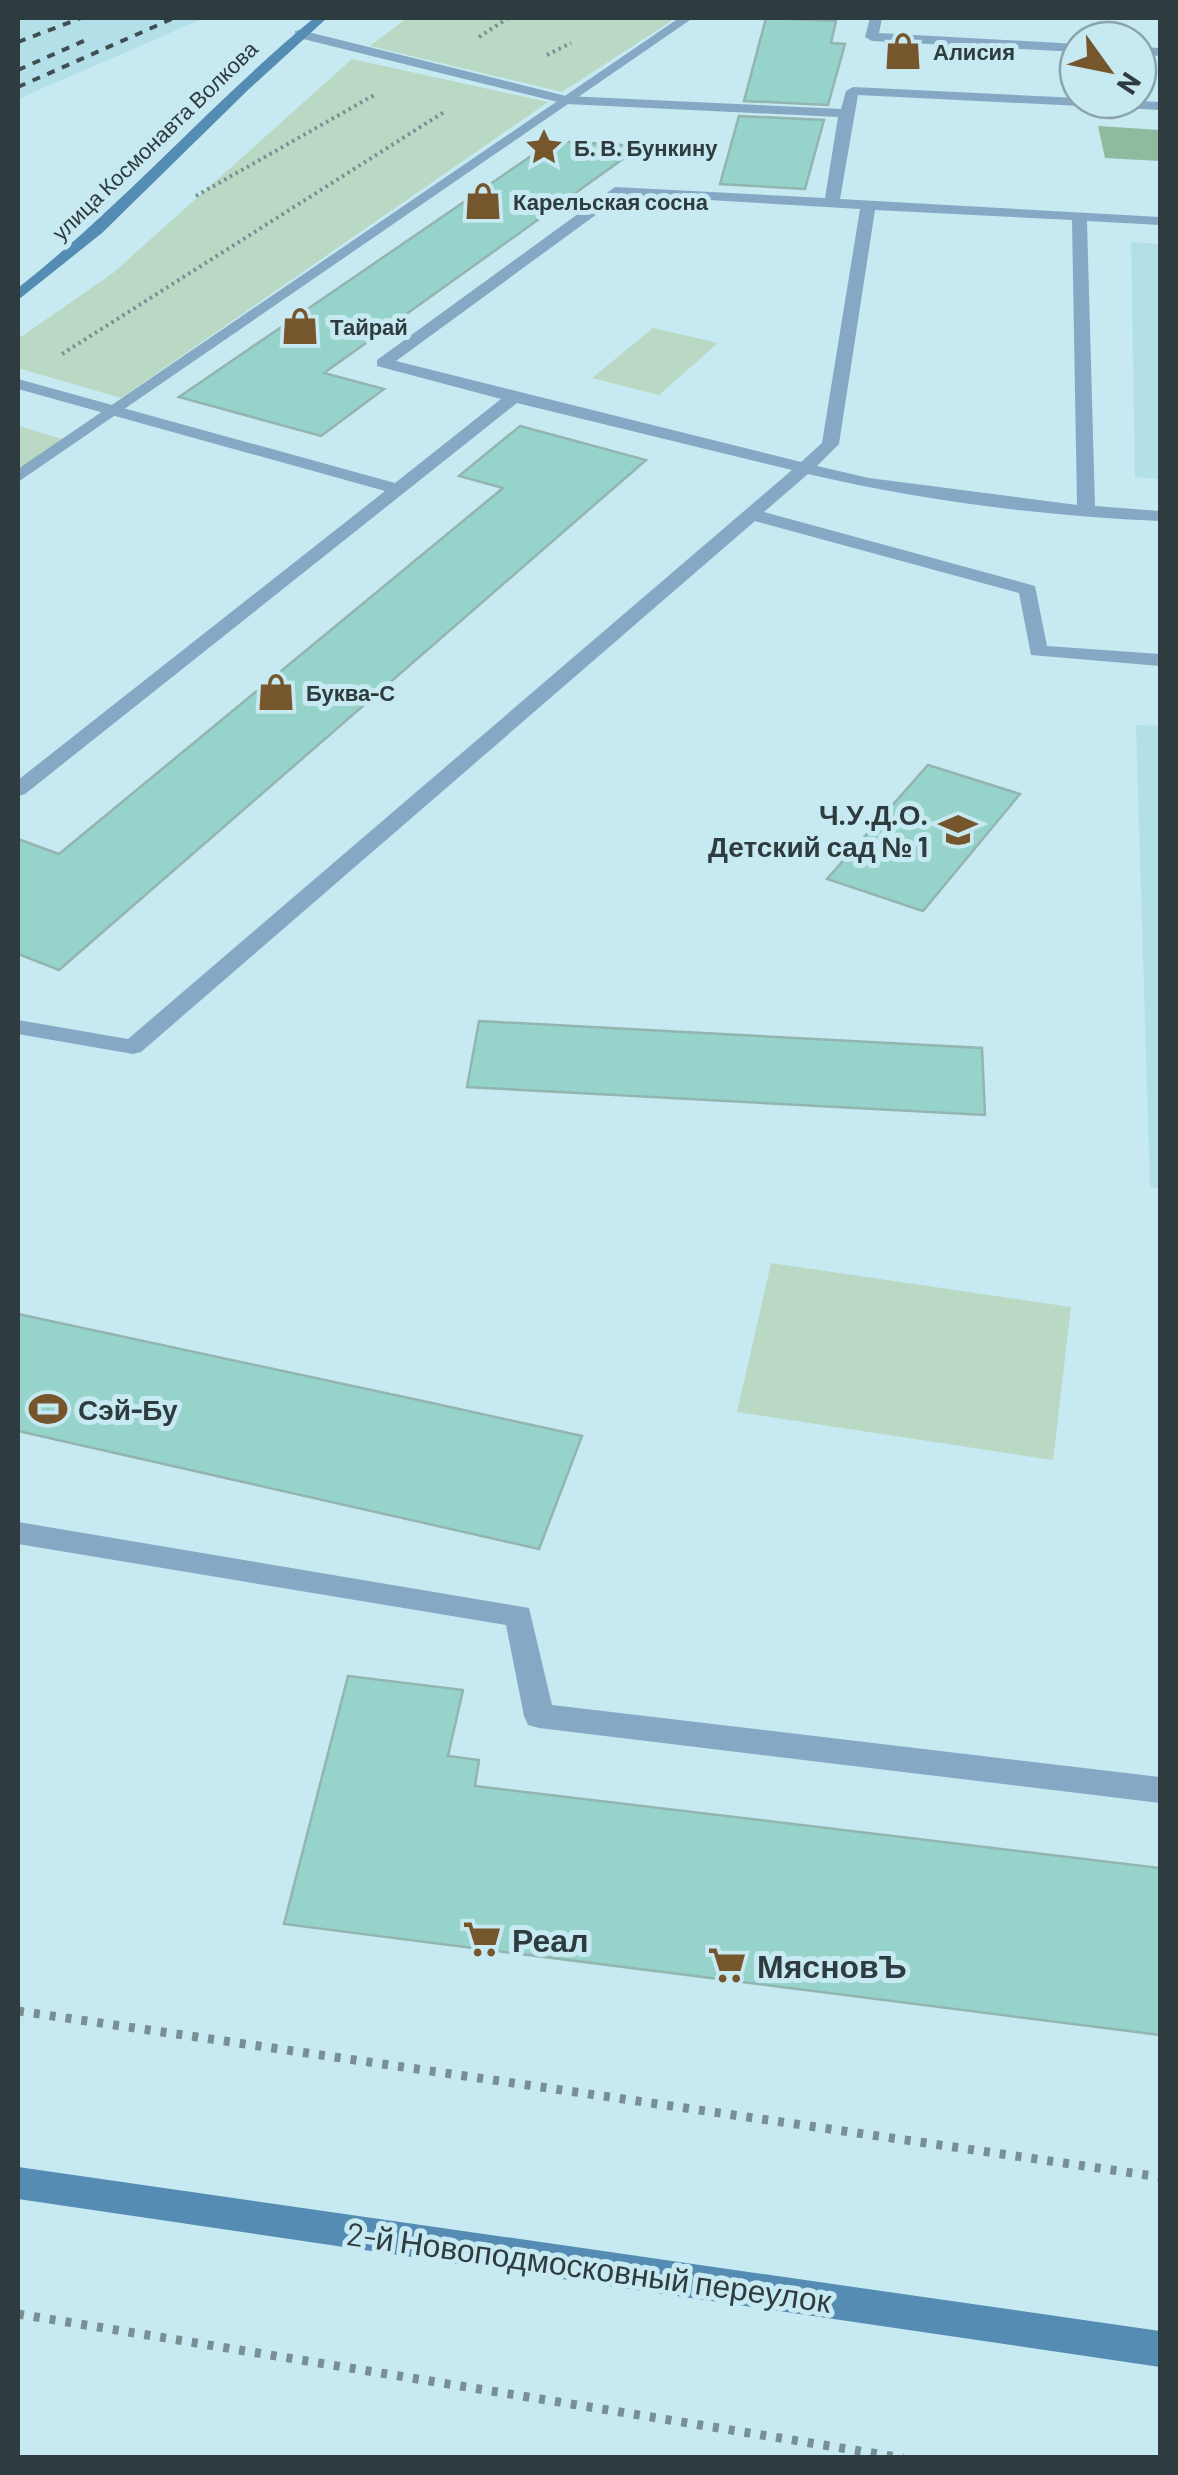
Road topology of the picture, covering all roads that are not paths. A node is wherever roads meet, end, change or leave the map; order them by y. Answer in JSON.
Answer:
{"nodes":[{"id":1,"x":321,"y":18,"type":"edge"},
{"id":2,"x":688,"y":18,"type":"edge"},
{"id":3,"x":876,"y":18,"type":"edge"},
{"id":4,"x":300,"y":34,"type":"junction"},
{"id":5,"x":1058,"y":47,"type":"edge"},
{"id":6,"x":566,"y":100,"type":"junction"},
{"id":7,"x":1160,"y":106,"type":"edge"},
{"id":8,"x":846,"y":113,"type":"junction"},
{"id":9,"x":832,"y":202,"type":"junction"},
{"id":10,"x":868,"y":204,"type":"junction"},
{"id":11,"x":1078,"y":216,"type":"junction"},
{"id":12,"x":1160,"y":221,"type":"edge"},
{"id":13,"x":18,"y":295,"type":"edge"},
{"id":14,"x":18,"y":384,"type":"edge"},
{"id":15,"x":514,"y":397,"type":"junction"},
{"id":16,"x":112,"y":411,"type":"junction"},
{"id":17,"x":805,"y":468,"type":"junction"},
{"id":18,"x":18,"y":477,"type":"edge"},
{"id":19,"x":399,"y":489,"type":"junction"},
{"id":20,"x":1086,"y":511,"type":"junction"},
{"id":21,"x":751,"y":514,"type":"junction"},
{"id":22,"x":1160,"y":516,"type":"edge"},
{"id":23,"x":1160,"y":660,"type":"edge"},
{"id":24,"x":18,"y":790,"type":"edge"},
{"id":25,"x":18,"y":1027,"type":"edge"},
{"id":26,"x":18,"y":1532,"type":"edge"},
{"id":27,"x":1160,"y":1790,"type":"edge"},
{"id":28,"x":18,"y":2183,"type":"edge"},
{"id":29,"x":1160,"y":2349,"type":"edge"}],
"edges":[{"from":1,"to":4,"type":"main road","name":"улица Космонавта Волкова"},
{"from":2,"to":6,"type":"street"},
{"from":3,"to":5,"type":"street"},
{"from":4,"to":6,"type":"street"},
{"from":4,"to":13,"type":"main road","name":"улица Космонавта Волкова"},
{"from":6,"to":8,"type":"street"},
{"from":6,"to":16,"type":"street"},
{"from":7,"to":8,"type":"street"},
{"from":8,"to":9,"type":"street"},
{"from":9,"to":10,"type":"street"},
{"from":9,"to":15,"type":"street"},
{"from":10,"to":11,"type":"street"},
{"from":10,"to":17,"type":"street"},
{"from":11,"to":12,"type":"street"},
{"from":11,"to":20,"type":"street"},
{"from":14,"to":16,"type":"street"},
{"from":15,"to":17,"type":"street"},
{"from":15,"to":19,"type":"street"},
{"from":16,"to":18,"type":"street"},
{"from":16,"to":19,"type":"street"},
{"from":17,"to":20,"type":"street"},
{"from":17,"to":21,"type":"street"},
{"from":19,"to":24,"type":"street"},
{"from":20,"to":22,"type":"street"},
{"from":21,"to":23,"type":"street"},
{"from":21,"to":25,"type":"street"},
{"from":26,"to":27,"type":"street"},
{"from":28,"to":29,"type":"main road","name":"2-й Новоподмосковный переулок"}]}
